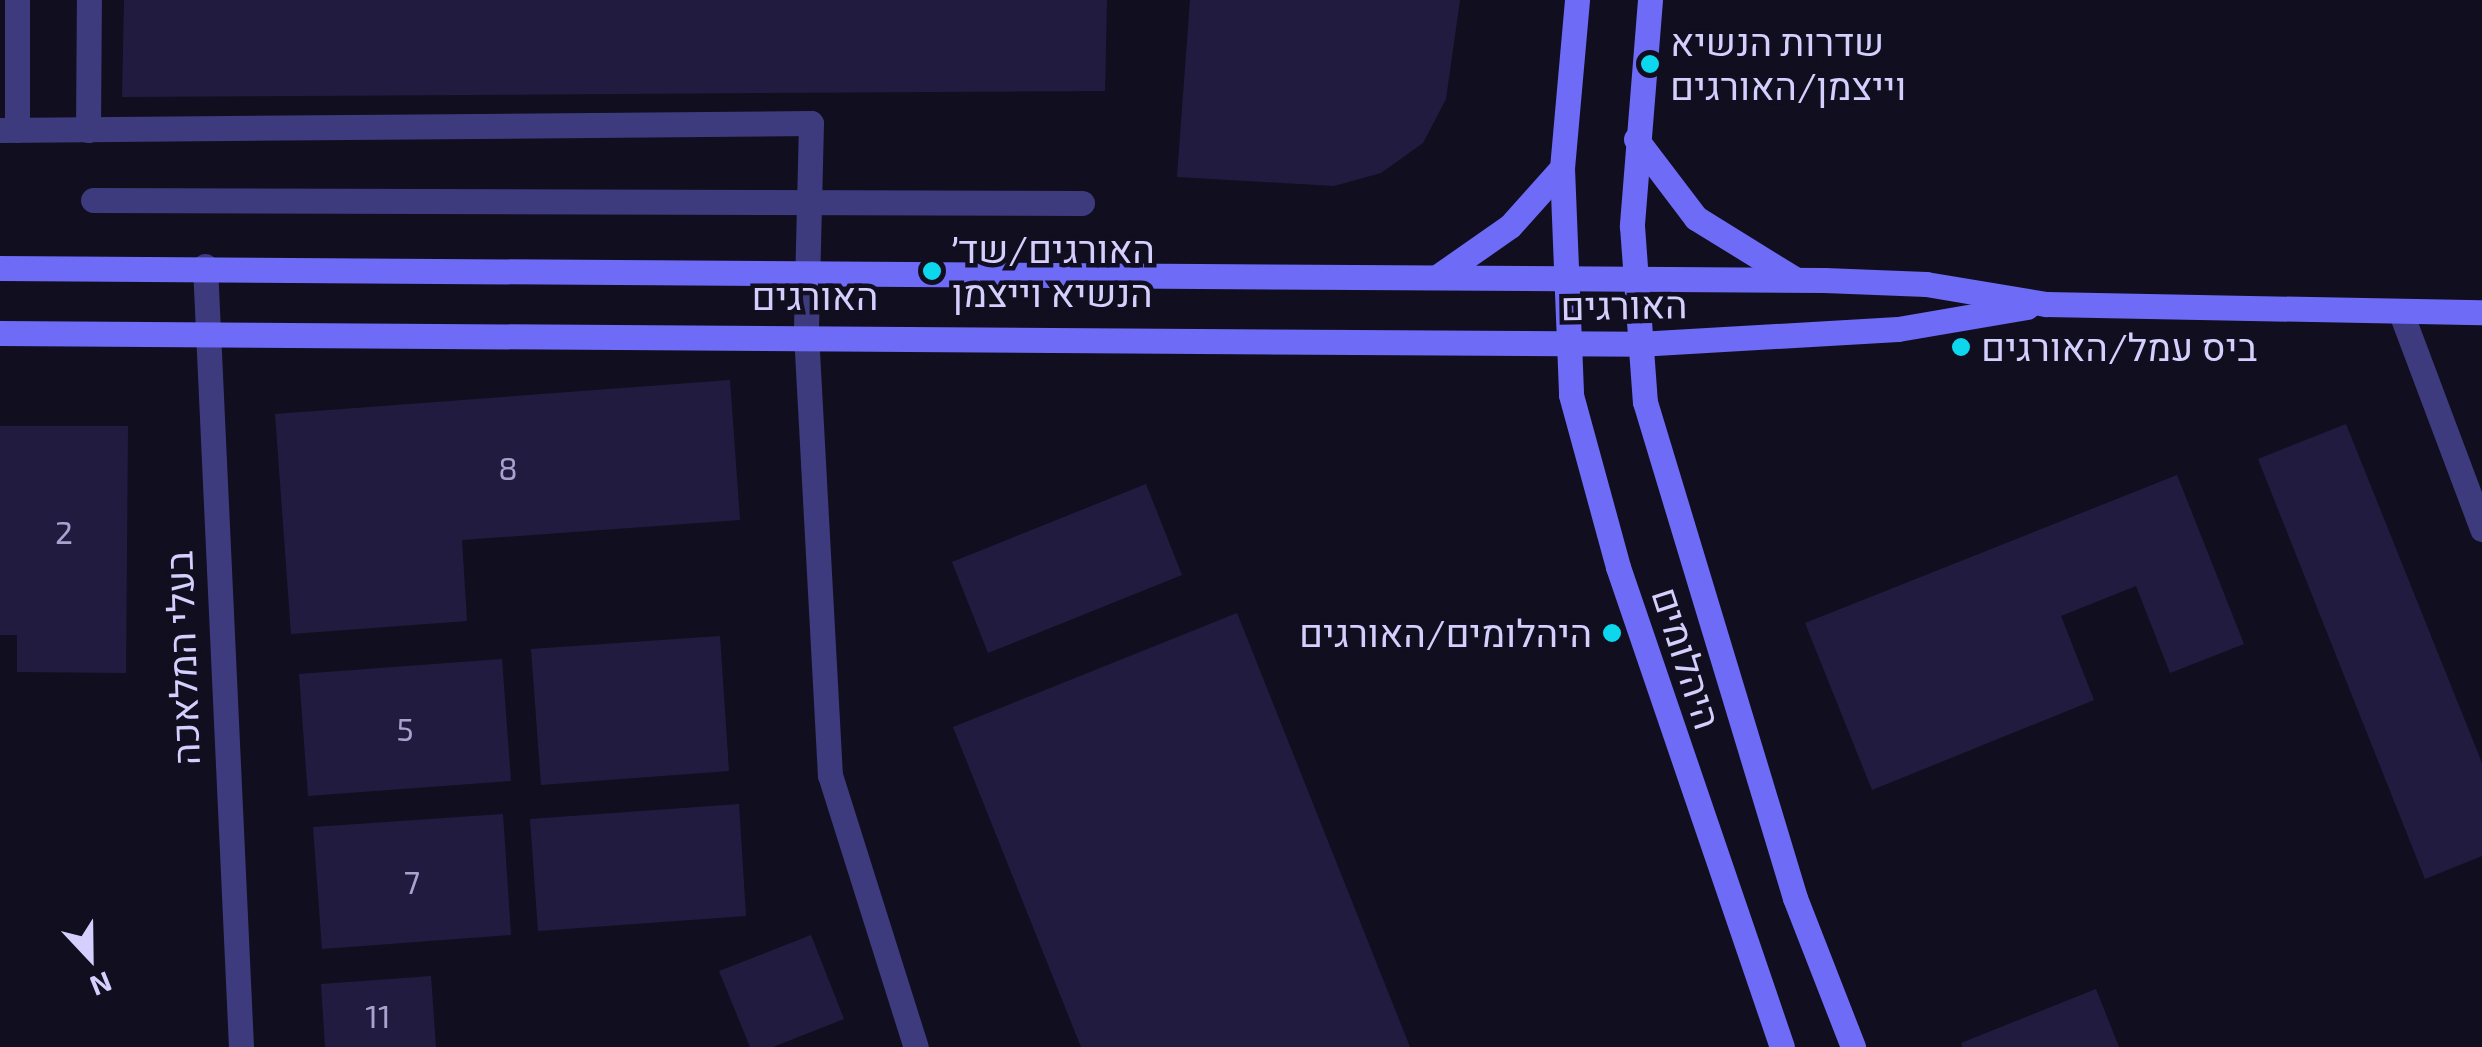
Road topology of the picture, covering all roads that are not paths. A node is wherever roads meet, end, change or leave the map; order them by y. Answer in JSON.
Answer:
{"nodes":[{"id":1,"x":16,"y":0,"type":"edge"},
{"id":2,"x":89,"y":0,"type":"edge"},
{"id":3,"x":1577,"y":0,"type":"edge"},
{"id":4,"x":1650,"y":0,"type":"edge"},
{"id":5,"x":8,"y":130,"type":"edge"},
{"id":6,"x":88,"y":130,"type":"junction"},
{"id":7,"x":1636,"y":139,"type":"junction"},
{"id":8,"x":1562,"y":168,"type":"junction"},
{"id":9,"x":92,"y":200,"type":"dead end"},
{"id":10,"x":1082,"y":203,"type":"dead end"},
{"id":11,"x":806,"y":204,"type":"junction"},
{"id":12,"x":205,"y":266,"type":"junction"},
{"id":13,"x":0,"y":268,"type":"edge"},
{"id":14,"x":1437,"y":277,"type":"junction"},
{"id":15,"x":807,"y":278,"type":"junction"},
{"id":16,"x":1798,"y":280,"type":"junction"},
{"id":17,"x":1561,"y":282,"type":"junction"},
{"id":18,"x":1634,"y":283,"type":"junction"},
{"id":19,"x":2046,"y":304,"type":"junction"},
{"id":20,"x":2482,"y":312,"type":"edge"},
{"id":21,"x":2402,"y":313,"type":"junction"},
{"id":22,"x":0,"y":332,"type":"edge"},
{"id":23,"x":206,"y":333,"type":"junction"},
{"id":24,"x":806,"y":333,"type":"junction"},
{"id":25,"x":1563,"y":344,"type":"junction"},
{"id":26,"x":1638,"y":344,"type":"junction"},
{"id":27,"x":2482,"y":529,"type":"edge"},
{"id":28,"x":241,"y":1047,"type":"edge"},
{"id":29,"x":916,"y":1047,"type":"edge"},
{"id":30,"x":1782,"y":1047,"type":"edge"},
{"id":31,"x":1853,"y":1047,"type":"edge"}],
"edges":[{"from":1,"to":5,"type":"street"},
{"from":2,"to":6,"type":"street"},
{"from":3,"to":8,"type":"street","name":"היהלומים"},
{"from":4,"to":7,"type":"street","name":"היהלומים"},
{"from":5,"to":6,"type":"street"},
{"from":6,"to":11,"type":"street"},
{"from":7,"to":16,"type":"street"},
{"from":7,"to":18,"type":"street","name":"היהלומים"},
{"from":8,"to":14,"type":"street"},
{"from":8,"to":17,"type":"street","name":"היהלומים"},
{"from":9,"to":11,"type":"street"},
{"from":10,"to":11,"type":"street"},
{"from":11,"to":15,"type":"street"},
{"from":12,"to":13,"type":"street","name":"האורגים"},
{"from":12,"to":15,"type":"street","name":"האורגים"},
{"from":12,"to":23,"type":"street","name":"בעלי המלאכה"},
{"from":14,"to":15,"type":"street","name":"האורגים"},
{"from":14,"to":17,"type":"street","name":"האורגים"},
{"from":15,"to":24,"type":"street"},
{"from":16,"to":18,"type":"street","name":"האורגים"},
{"from":16,"to":19,"type":"street","name":"האורגים"},
{"from":17,"to":18,"type":"street","name":"האורגים"},
{"from":17,"to":25,"type":"street","name":"היהלומים"},
{"from":18,"to":26,"type":"street","name":"היהלומים"},
{"from":19,"to":21,"type":"street","name":"האורגים"},
{"from":19,"to":26,"type":"street","name":"האורגים"},
{"from":20,"to":21,"type":"street","name":"האורגים"},
{"from":21,"to":27,"type":"street"},
{"from":22,"to":23,"type":"street","name":"האורגים"},
{"from":23,"to":24,"type":"street","name":"האורגים"},
{"from":23,"to":28,"type":"street","name":"בעלי המלאכה"},
{"from":24,"to":25,"type":"street","name":"האורגים"},
{"from":24,"to":29,"type":"street"},
{"from":25,"to":26,"type":"street","name":"האורגים"},
{"from":25,"to":30,"type":"street","name":"היהלומים"},
{"from":26,"to":31,"type":"street","name":"היהלומים"}]}
